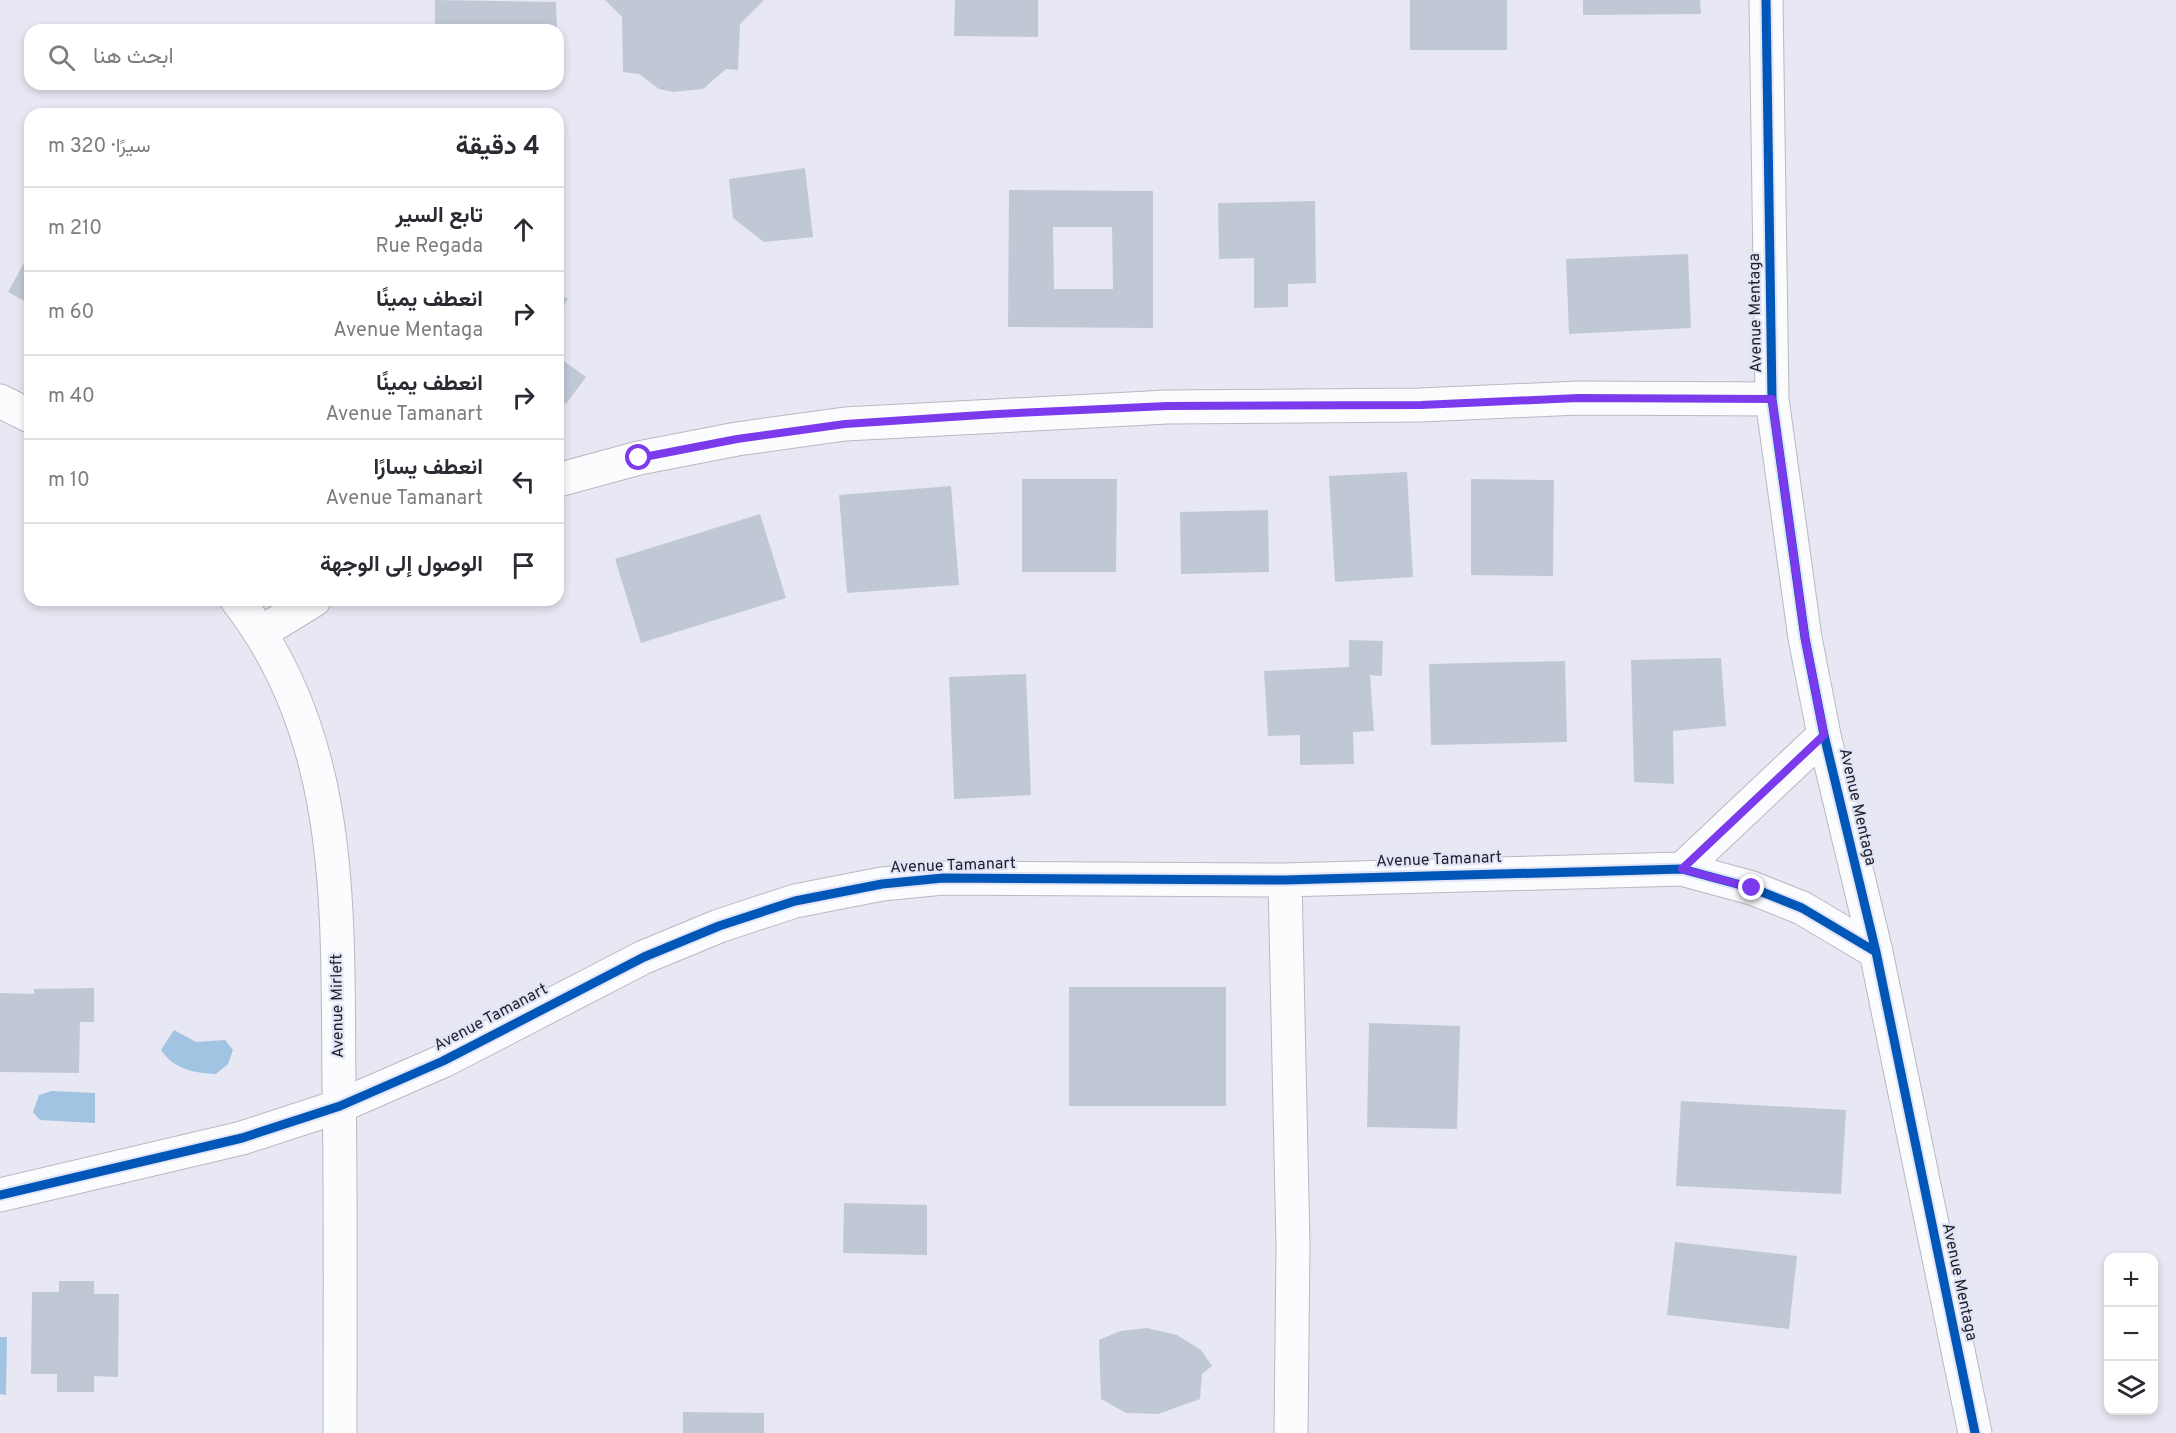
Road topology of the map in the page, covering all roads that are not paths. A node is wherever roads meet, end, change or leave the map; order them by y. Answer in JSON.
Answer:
{"nodes":[{"id":1,"x":1766,"y":0,"type":"edge"},
{"id":2,"x":1772,"y":399,"type":"junction"},
{"id":3,"x":0,"y":401,"type":"edge"},
{"id":4,"x":24,"y":413,"type":"edge"},
{"id":5,"x":564,"y":478,"type":"edge"},
{"id":6,"x":242,"y":606,"type":"edge"},
{"id":7,"x":304,"y":606,"type":"edge"},
{"id":8,"x":262,"y":632,"type":"junction"},
{"id":9,"x":1824,"y":735,"type":"junction"},
{"id":10,"x":1682,"y":869,"type":"junction"},
{"id":11,"x":1286,"y":880,"type":"junction"},
{"id":12,"x":1876,"y":952,"type":"junction"},
{"id":13,"x":340,"y":1106,"type":"junction"},
{"id":14,"x":0,"y":1195,"type":"edge"},
{"id":15,"x":340,"y":1433,"type":"edge"},
{"id":16,"x":1291,"y":1433,"type":"edge"},
{"id":17,"x":1975,"y":1433,"type":"edge"}],
"edges":[{"from":1,"to":2,"type":"street","name":"Avenue Mentaga"},
{"from":2,"to":5,"type":"street"},
{"from":2,"to":9,"type":"street","name":"Avenue Mentaga"},
{"from":3,"to":4,"type":"street"},
{"from":6,"to":8,"type":"street","name":"Avenue Mirleft"},
{"from":7,"to":8,"type":"street"},
{"from":8,"to":13,"type":"street","name":"Avenue Mirleft"},
{"from":9,"to":10,"type":"street"},
{"from":9,"to":12,"type":"street","name":"Avenue Mentaga"},
{"from":10,"to":11,"type":"street","name":"Avenue Tamanart"},
{"from":10,"to":12,"type":"street","name":"Avenue Tamanart"},
{"from":11,"to":13,"type":"street","name":"Avenue Tamanart"},
{"from":11,"to":16,"type":"street"},
{"from":12,"to":17,"type":"street","name":"Avenue Mentaga"},
{"from":13,"to":14,"type":"street","name":"Avenue Tamanart"},
{"from":13,"to":15,"type":"street","name":"Avenue Mirleft"}]}
